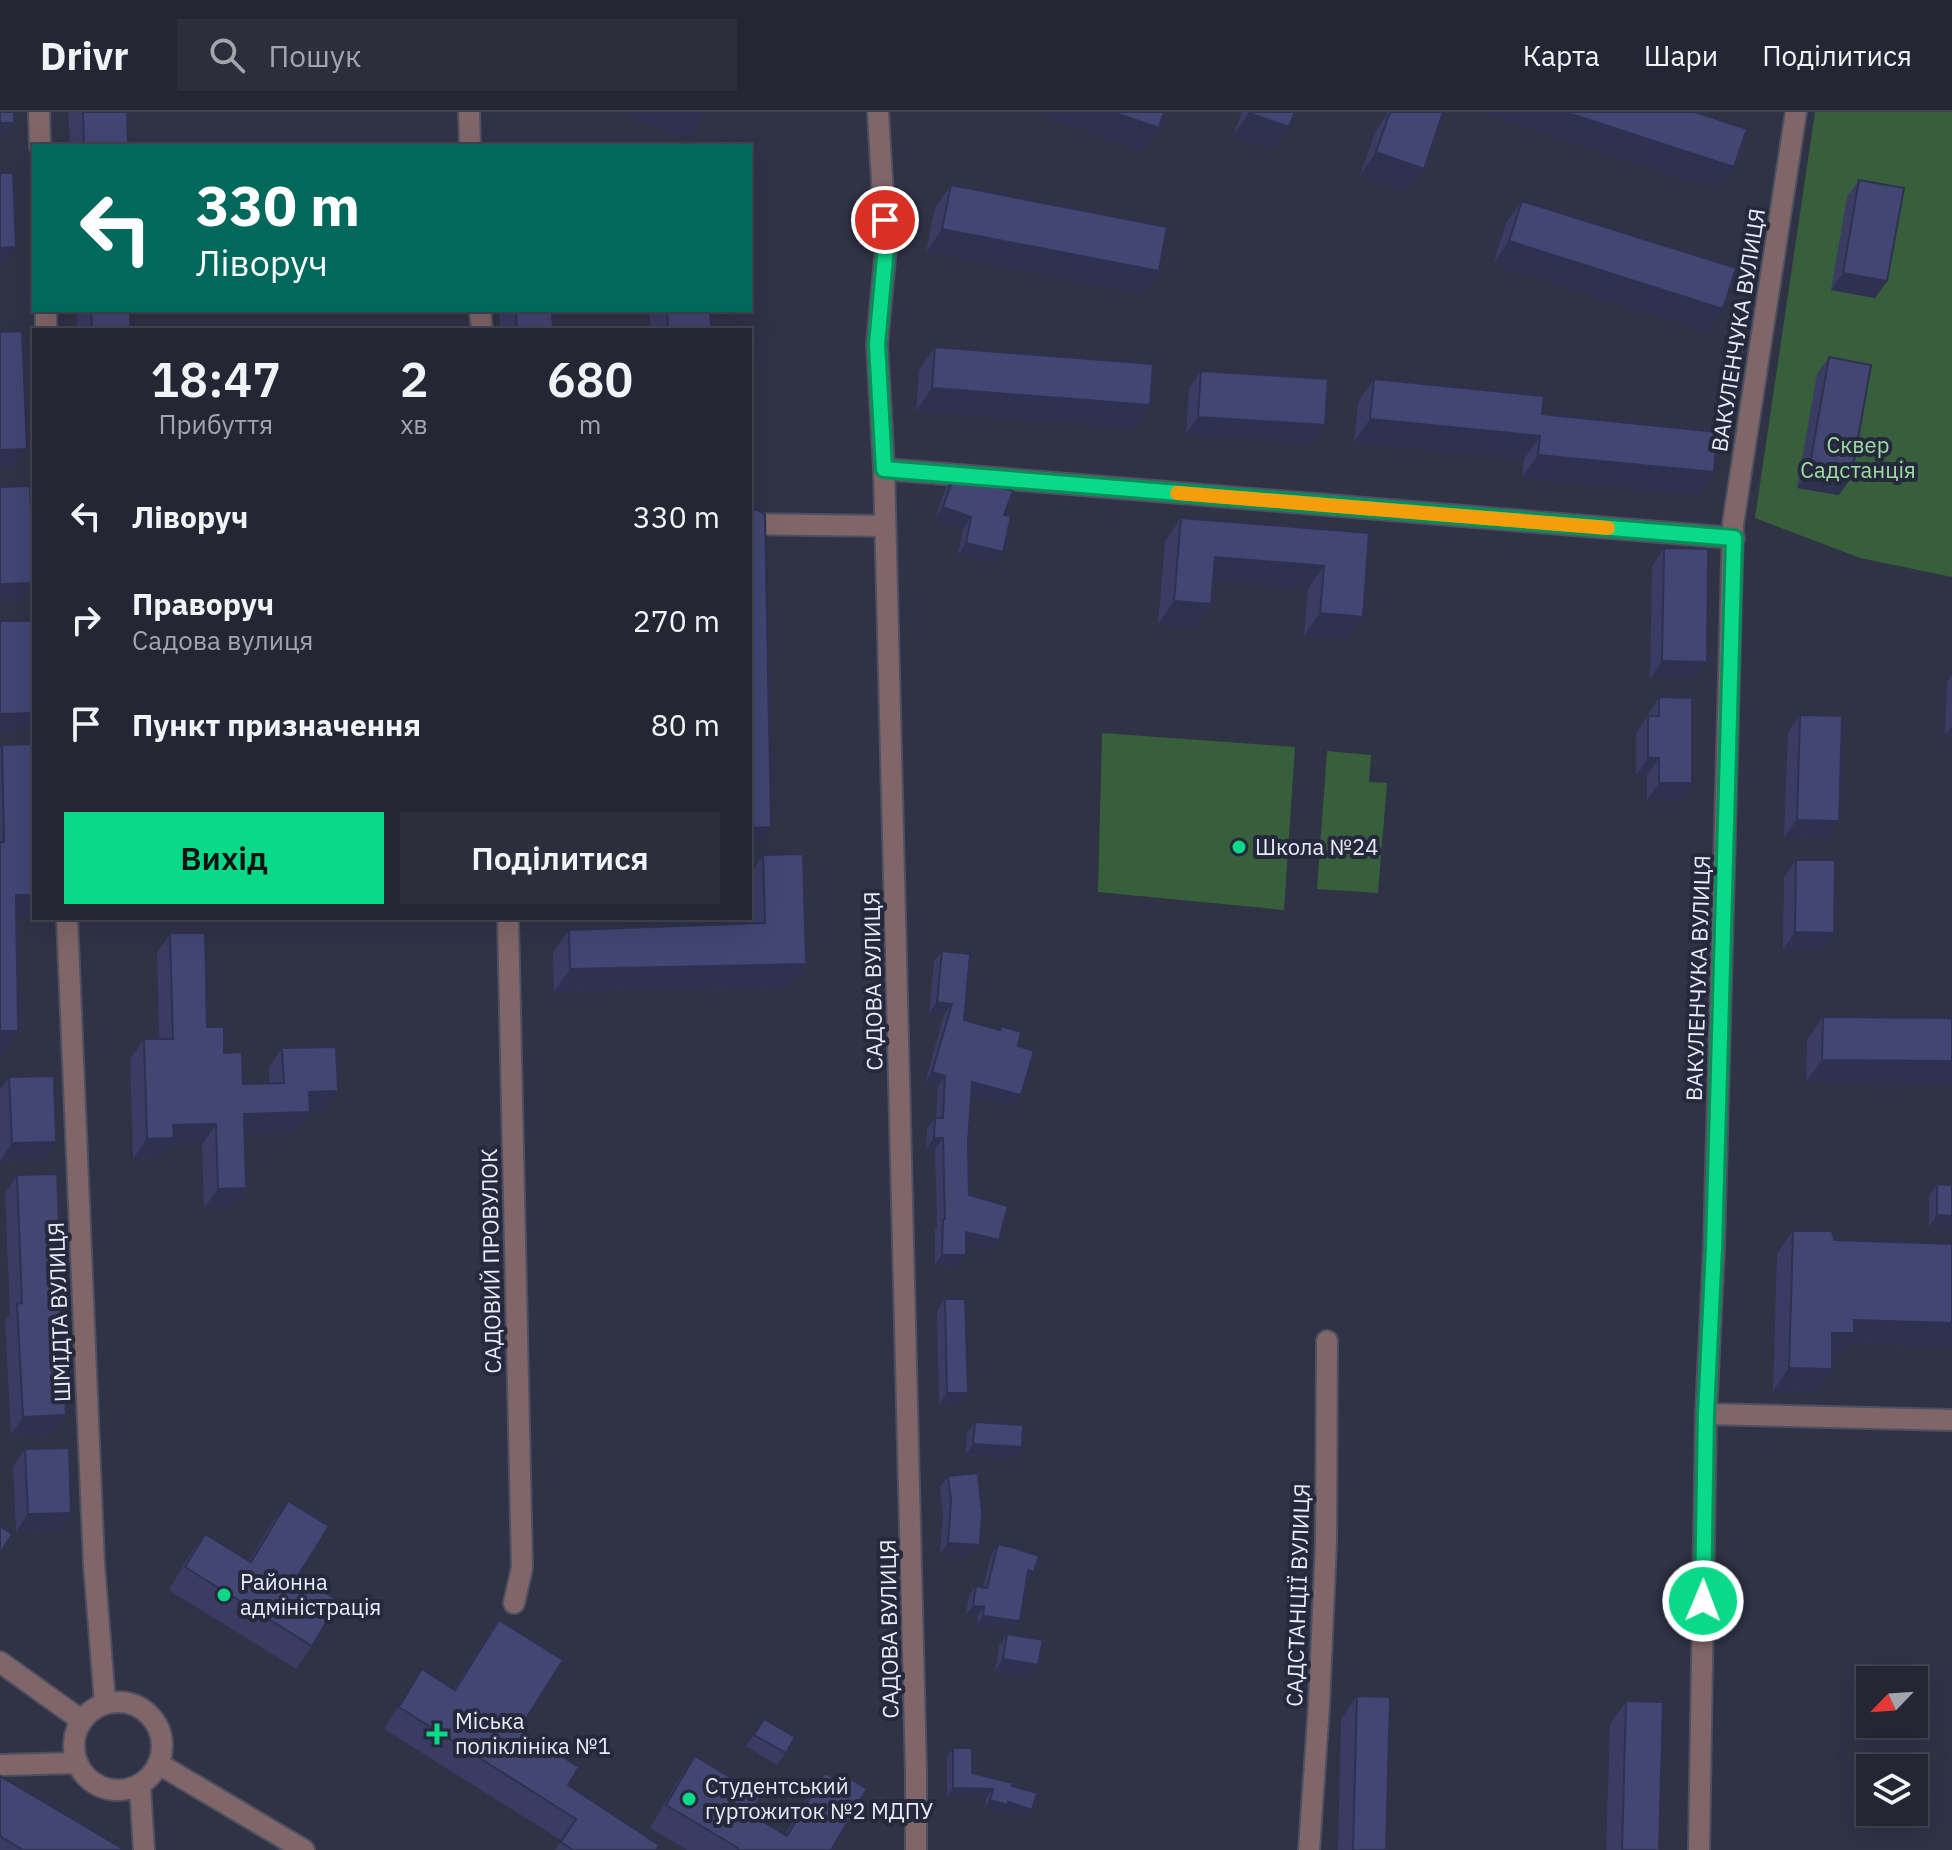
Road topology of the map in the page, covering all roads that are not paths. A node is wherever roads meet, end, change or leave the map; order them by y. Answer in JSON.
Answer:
{"nodes":[{"id":1,"x":39,"y":112,"type":"edge"},
{"id":2,"x":469,"y":112,"type":"edge"},
{"id":3,"x":878,"y":112,"type":"edge"},
{"id":4,"x":1796,"y":112,"type":"edge"},
{"id":5,"x":40,"y":144,"type":"edge"},
{"id":6,"x":470,"y":144,"type":"edge"},
{"id":7,"x":884,"y":469,"type":"junction"},
{"id":8,"x":752,"y":524,"type":"edge"},
{"id":9,"x":885,"y":526,"type":"junction"},
{"id":10,"x":1734,"y":538,"type":"junction"},
{"id":11,"x":67,"y":920,"type":"edge"},
{"id":12,"x":508,"y":920,"type":"edge"},
{"id":13,"x":1327,"y":1341,"type":"dead end"},
{"id":14,"x":1706,"y":1414,"type":"junction"},
{"id":15,"x":1952,"y":1420,"type":"edge"},
{"id":16,"x":514,"y":1603,"type":"dead end"},
{"id":17,"x":0,"y":1662,"type":"edge"},
{"id":18,"x":105,"y":1703,"type":"junction"},
{"id":19,"x":81,"y":1720,"type":"junction"},
{"id":20,"x":77,"y":1763,"type":"junction"},
{"id":21,"x":159,"y":1764,"type":"junction"},
{"id":22,"x":0,"y":1765,"type":"edge"},
{"id":23,"x":140,"y":1785,"type":"junction"},
{"id":24,"x":144,"y":1850,"type":"edge"},
{"id":25,"x":304,"y":1850,"type":"edge"},
{"id":26,"x":916,"y":1850,"type":"edge"},
{"id":27,"x":1309,"y":1850,"type":"edge"},
{"id":28,"x":1699,"y":1850,"type":"edge"}],
"edges":[{"from":1,"to":5,"type":"street"},
{"from":2,"to":6,"type":"street"},
{"from":3,"to":7,"type":"street","name":"САДОВА ВУЛИЦЯ"},
{"from":4,"to":10,"type":"street","name":"ВАКУЛЕНЧУКА ВУЛИЦЯ"},
{"from":7,"to":9,"type":"street","name":"САДОВА ВУЛИЦЯ"},
{"from":7,"to":10,"type":"street"},
{"from":8,"to":9,"type":"street"},
{"from":9,"to":26,"type":"street","name":"САДОВА ВУЛИЦЯ"},
{"from":10,"to":14,"type":"street","name":"ВАКУЛЕНЧУКА ВУЛИЦЯ"},
{"from":11,"to":18,"type":"street","name":"ШМІДТА ВУЛИЦЯ"},
{"from":12,"to":16,"type":"street","name":"САДОВИЙ ПРОВУЛОК"},
{"from":13,"to":27,"type":"street","name":"САДСТАНЦІЇ ВУЛИЦЯ"},
{"from":14,"to":15,"type":"street"},
{"from":14,"to":28,"type":"street","name":"ВАКУЛЕНЧУКА ВУЛИЦЯ"},
{"from":17,"to":19,"type":"street"},
{"from":18,"to":19,"type":"street"},
{"from":18,"to":21,"type":"street"},
{"from":19,"to":20,"type":"street"},
{"from":20,"to":22,"type":"street"},
{"from":20,"to":23,"type":"street"},
{"from":21,"to":23,"type":"street"},
{"from":21,"to":25,"type":"street"},
{"from":23,"to":24,"type":"street"}]}
